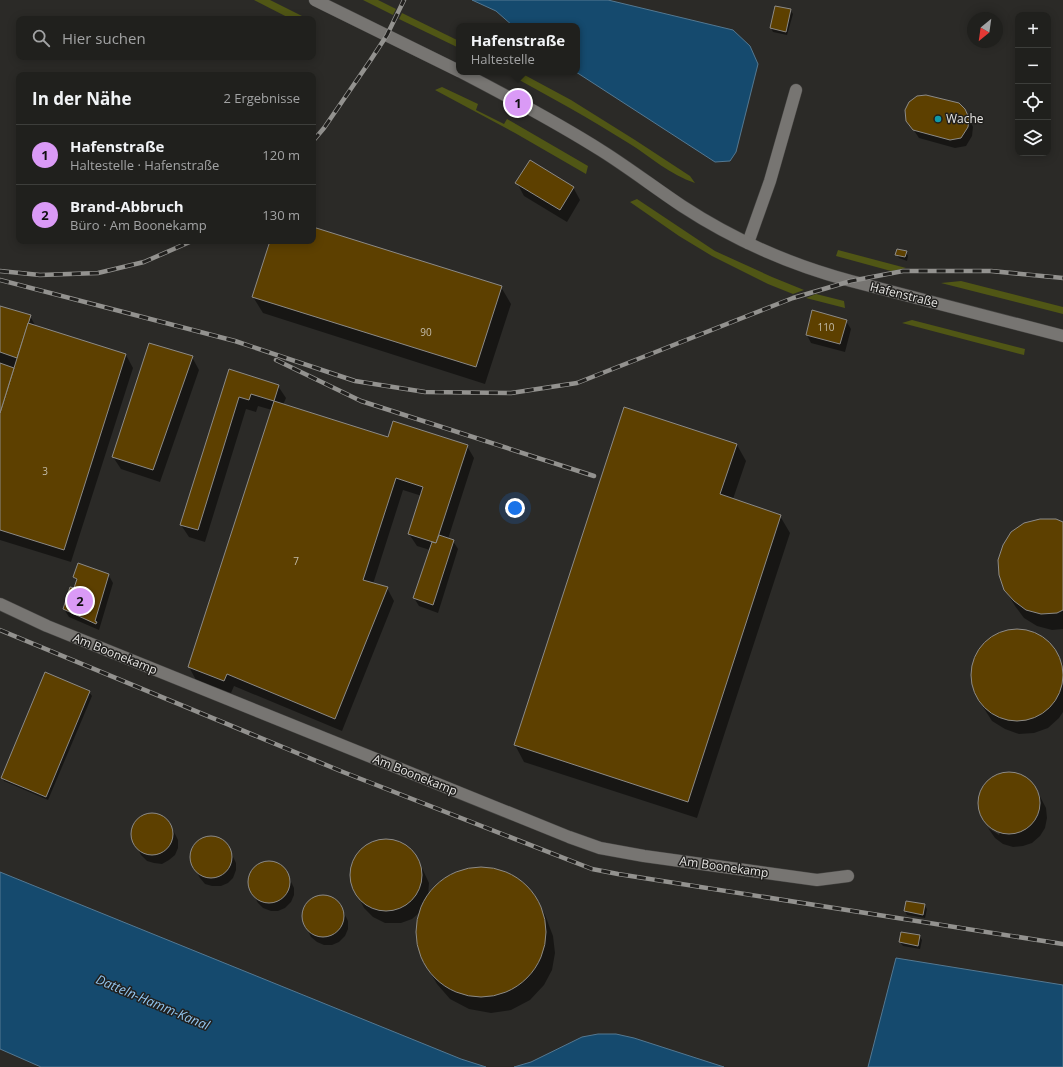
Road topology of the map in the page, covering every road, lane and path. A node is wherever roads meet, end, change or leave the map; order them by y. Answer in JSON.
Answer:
{"nodes":[{"id":1,"x":315,"y":0,"type":"edge"},
{"id":2,"x":456,"y":69,"type":"edge"},
{"id":3,"x":467,"y":75,"type":"edge"},
{"id":4,"x":796,"y":90,"type":"dead end"},
{"id":5,"x":748,"y":243,"type":"junction"},
{"id":6,"x":1063,"y":336,"type":"edge"},
{"id":7,"x":0,"y":604,"type":"edge"},
{"id":8,"x":848,"y":876,"type":"dead end"}],
"edges":[{"from":1,"to":2,"type":"street","name":"Hafenstraße"},
{"from":3,"to":5,"type":"street","name":"Hafenstraße"},
{"from":4,"to":5,"type":"street"},
{"from":5,"to":6,"type":"street","name":"Hafenstraße"},
{"from":7,"to":8,"type":"street","name":"Am Boonekamp"}]}
